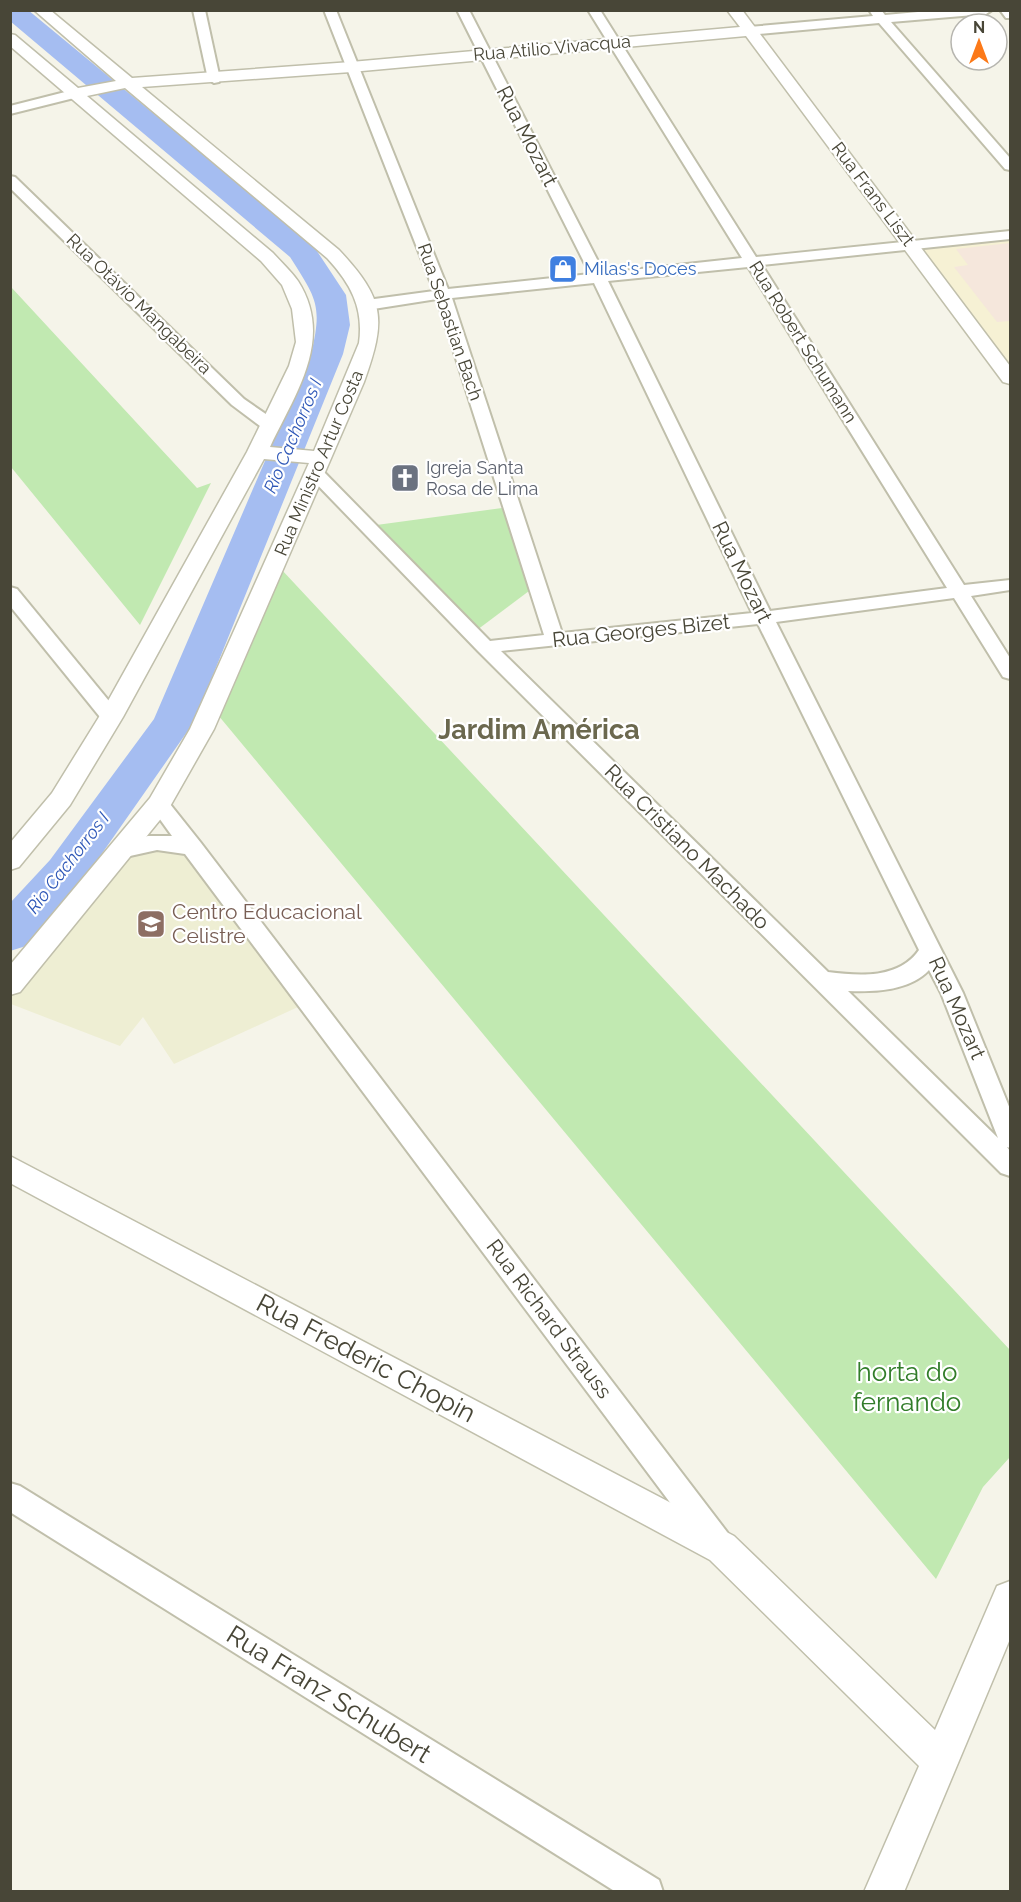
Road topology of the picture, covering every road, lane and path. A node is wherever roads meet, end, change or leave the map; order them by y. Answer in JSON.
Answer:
{"nodes":[{"id":1,"x":40,"y":10,"type":"edge"},
{"id":2,"x":199,"y":10,"type":"edge"},
{"id":3,"x":330,"y":10,"type":"edge"},
{"id":4,"x":463,"y":10,"type":"edge"},
{"id":5,"x":594,"y":10,"type":"edge"},
{"id":6,"x":734,"y":10,"type":"edge"},
{"id":7,"x":986,"y":10,"type":"edge"},
{"id":8,"x":1006,"y":10,"type":"edge"},
{"id":9,"x":878,"y":15,"type":"edge"},
{"id":10,"x":1011,"y":15,"type":"edge"},
{"id":11,"x":749,"y":31,"type":"junction"},
{"id":12,"x":10,"y":38,"type":"edge"},
{"id":13,"x":614,"y":43,"type":"junction"},
{"id":14,"x":486,"y":55,"type":"junction"},
{"id":15,"x":351,"y":67,"type":"junction"},
{"id":16,"x":214,"y":79,"type":"junction"},
{"id":17,"x":124,"y":84,"type":"junction"},
{"id":18,"x":79,"y":93,"type":"junction"},
{"id":19,"x":10,"y":110,"type":"edge"},
{"id":20,"x":1011,"y":166,"type":"edge"},
{"id":21,"x":10,"y":180,"type":"edge"},
{"id":22,"x":1011,"y":235,"type":"edge"},
{"id":23,"x":912,"y":245,"type":"junction"},
{"id":24,"x":753,"y":263,"type":"junction"},
{"id":25,"x":599,"y":278,"type":"junction"},
{"id":26,"x":443,"y":294,"type":"junction"},
{"id":27,"x":367,"y":305,"type":"junction"},
{"id":28,"x":1011,"y":378,"type":"edge"},
{"id":29,"x":270,"y":425,"type":"junction"},
{"id":30,"x":265,"y":452,"type":"junction"},
{"id":31,"x":315,"y":463,"type":"junction"},
{"id":32,"x":1011,"y":585,"type":"edge"},
{"id":33,"x":961,"y":592,"type":"junction"},
{"id":34,"x":10,"y":593,"type":"edge"},
{"id":35,"x":765,"y":618,"type":"junction"},
{"id":36,"x":555,"y":640,"type":"junction"},
{"id":37,"x":485,"y":648,"type":"junction"},
{"id":38,"x":1011,"y":673,"type":"edge"},
{"id":39,"x":111,"y":717,"type":"junction"},
{"id":40,"x":159,"y":804,"type":"junction"},
{"id":41,"x":192,"y":848,"type":"junction"},
{"id":42,"x":121,"y":850,"type":"junction"},
{"id":43,"x":10,"y":861,"type":"edge"},
{"id":44,"x":931,"y":950,"type":"junction"},
{"id":45,"x":822,"y":980,"type":"junction"},
{"id":46,"x":10,"y":985,"type":"edge"},
{"id":47,"x":1011,"y":1138,"type":"edge"},
{"id":48,"x":1011,"y":1166,"type":"edge"},
{"id":49,"x":10,"y":1168,"type":"edge"},
{"id":50,"x":10,"y":1496,"type":"edge"},
{"id":51,"x":722,"y":1548,"type":"junction"},
{"id":52,"x":1011,"y":1598,"type":"edge"},
{"id":53,"x":939,"y":1760,"type":"junction"},
{"id":54,"x":647,"y":1892,"type":"edge"},
{"id":55,"x":884,"y":1892,"type":"edge"}],
"edges":[{"from":1,"to":17,"type":"street","name":"Rua Ministro Artur Costa"},
{"from":2,"to":16,"type":"street"},
{"from":3,"to":15,"type":"street","name":"Rua Sebastian Bach"},
{"from":4,"to":14,"type":"street","name":"Rua Mozart"},
{"from":5,"to":13,"type":"street","name":"Rua Robert Schumann"},
{"from":6,"to":11,"type":"street","name":"Rua Frans Liszt"},
{"from":7,"to":9,"type":"street","name":"Rua Atilio Vivacqua"},
{"from":8,"to":10,"type":"street"},
{"from":9,"to":11,"type":"street","name":"Rua Atilio Vivacqua"},
{"from":9,"to":20,"type":"street"},
{"from":11,"to":13,"type":"street","name":"Rua Atilio Vivacqua"},
{"from":11,"to":23,"type":"street","name":"Rua Frans Liszt"},
{"from":12,"to":18,"type":"street"},
{"from":13,"to":14,"type":"street","name":"Rua Atilio Vivacqua"},
{"from":13,"to":24,"type":"street","name":"Rua Robert Schumann"},
{"from":14,"to":15,"type":"street","name":"Rua Atilio Vivacqua"},
{"from":14,"to":25,"type":"street","name":"Rua Mozart"},
{"from":15,"to":16,"type":"street","name":"Rua Atilio Vivacqua"},
{"from":15,"to":26,"type":"street","name":"Rua Sebastian Bach"},
{"from":16,"to":17,"type":"street","name":"Rua Atilio Vivacqua"},
{"from":17,"to":18,"type":"street","name":"Rua Atilio Vivacqua"},
{"from":17,"to":27,"type":"street","name":"Rua Ministro Artur Costa"},
{"from":18,"to":19,"type":"street"},
{"from":18,"to":29,"type":"street"},
{"from":21,"to":29,"type":"street","name":"Rua Otávio Mangabeira"},
{"from":22,"to":23,"type":"street"},
{"from":23,"to":24,"type":"street"},
{"from":23,"to":28,"type":"street","name":"Rua Frans Liszt"},
{"from":24,"to":25,"type":"street"},
{"from":24,"to":33,"type":"street","name":"Rua Robert Schumann"},
{"from":25,"to":26,"type":"street"},
{"from":25,"to":35,"type":"street","name":"Rua Mozart"},
{"from":26,"to":27,"type":"street"},
{"from":26,"to":36,"type":"street","name":"Rua Sebastian Bach"},
{"from":27,"to":31,"type":"street","name":"Rua Ministro Artur Costa"},
{"from":29,"to":30,"type":"street"},
{"from":30,"to":31,"type":"street"},
{"from":30,"to":39,"type":"street"},
{"from":31,"to":37,"type":"street","name":"Rua Cristiano Machado"},
{"from":31,"to":40,"type":"street","name":"Rua Ministro Artur Costa"},
{"from":32,"to":33,"type":"street","name":"Rua Georges Bizet"},
{"from":33,"to":35,"type":"street","name":"Rua Georges Bizet"},
{"from":33,"to":38,"type":"street","name":"Rua Robert Schumann"},
{"from":34,"to":39,"type":"street"},
{"from":35,"to":36,"type":"street","name":"Rua Georges Bizet"},
{"from":35,"to":44,"type":"street","name":"Rua Mozart"},
{"from":36,"to":37,"type":"street","name":"Rua Georges Bizet"},
{"from":37,"to":45,"type":"street","name":"Rua Cristiano Machado"},
{"from":39,"to":43,"type":"street"},
{"from":40,"to":41,"type":"street","name":"Rua Richard Strauss"},
{"from":40,"to":42,"type":"street","name":"Rua Ministro Artur Costa"},
{"from":41,"to":42,"type":"street"},
{"from":41,"to":51,"type":"street","name":"Rua Richard Strauss"},
{"from":42,"to":46,"type":"street","name":"Rua Ministro Artur Costa"},
{"from":44,"to":45,"type":"street"},
{"from":44,"to":47,"type":"street","name":"Rua Mozart"},
{"from":45,"to":48,"type":"street","name":"Rua Cristiano Machado"},
{"from":49,"to":51,"type":"street","name":"Rua Frederic Chopin"},
{"from":50,"to":54,"type":"street","name":"Rua Franz Schubert"},
{"from":51,"to":53,"type":"street","name":"Rua Richard Strauss"},
{"from":52,"to":53,"type":"street"},
{"from":53,"to":55,"type":"street"}]}
